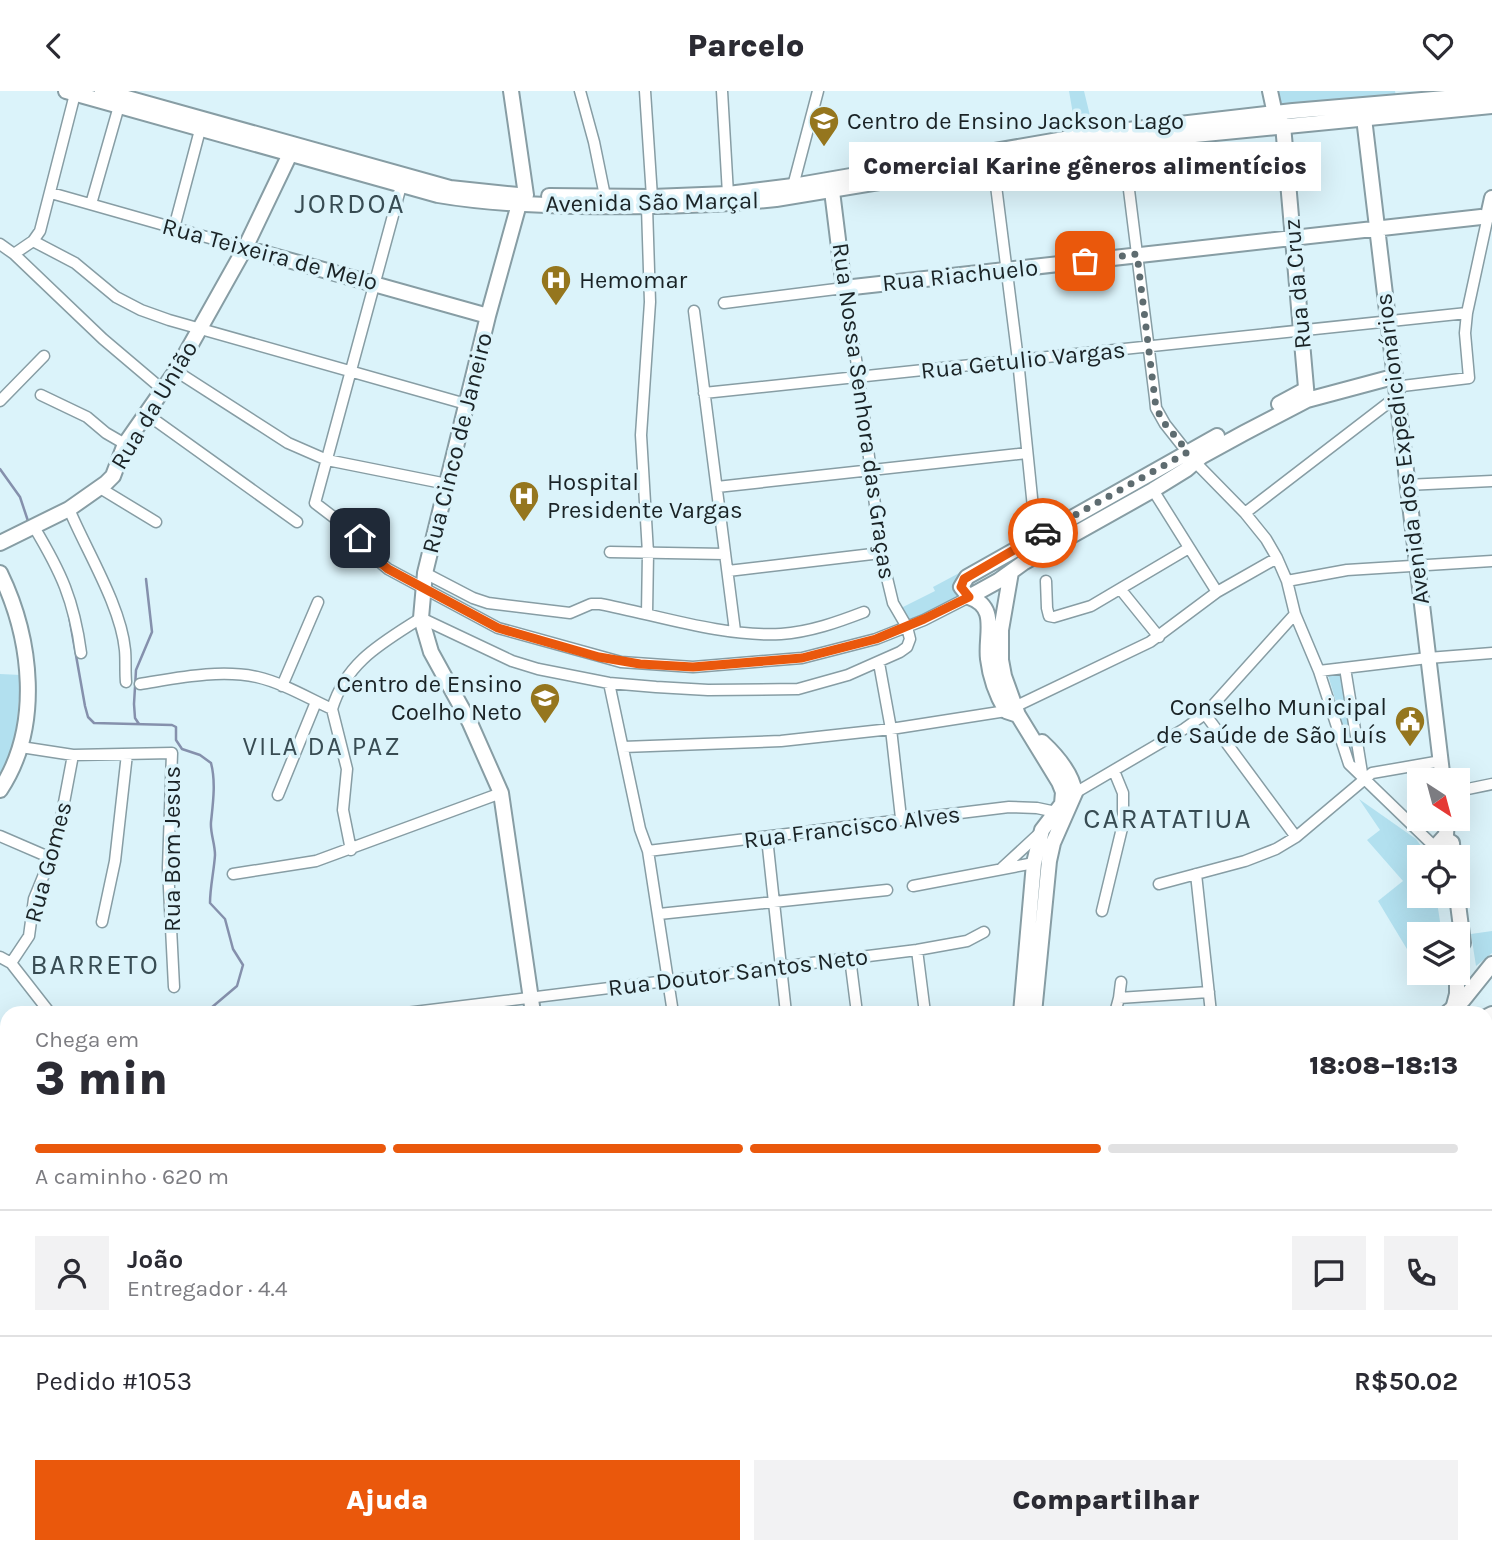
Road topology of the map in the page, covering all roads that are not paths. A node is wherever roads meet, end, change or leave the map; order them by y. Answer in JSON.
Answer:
{"nodes":[{"id":1,"x":103,"y":91,"type":"edge"},
{"id":2,"x":505,"y":91,"type":"edge"},
{"id":3,"x":511,"y":91,"type":"edge"},
{"id":4,"x":580,"y":91,"type":"edge"},
{"id":5,"x":645,"y":91,"type":"edge"},
{"id":6,"x":722,"y":91,"type":"edge"},
{"id":7,"x":818,"y":91,"type":"edge"},
{"id":8,"x":1270,"y":91,"type":"edge"},
{"id":9,"x":70,"y":92,"type":"edge"},
{"id":10,"x":1492,"y":94,"type":"edge"},
{"id":11,"x":1404,"y":96,"type":"edge"},
{"id":12,"x":119,"y":106,"type":"junction"},
{"id":13,"x":1492,"y":106,"type":"edge"},
{"id":14,"x":1364,"y":118,"type":"junction"},
{"id":15,"x":1279,"y":120,"type":"junction"},
{"id":16,"x":200,"y":130,"type":"junction"},
{"id":17,"x":1123,"y":142,"type":"junction"},
{"id":18,"x":290,"y":154,"type":"junction"},
{"id":19,"x":993,"y":162,"type":"junction"},
{"id":20,"x":793,"y":185,"type":"junction"},
{"id":21,"x":401,"y":186,"type":"junction"},
{"id":22,"x":832,"y":191,"type":"junction"},
{"id":23,"x":51,"y":193,"type":"junction"},
{"id":24,"x":728,"y":194,"type":"junction"},
{"id":25,"x":605,"y":196,"type":"junction"},
{"id":26,"x":520,"y":198,"type":"junction"},
{"id":27,"x":1492,"y":198,"type":"edge"},
{"id":28,"x":650,"y":202,"type":"junction"},
{"id":29,"x":91,"y":204,"type":"junction"},
{"id":30,"x":1484,"y":216,"type":"junction"},
{"id":31,"x":1376,"y":227,"type":"junction"},
{"id":32,"x":174,"y":228,"type":"junction"},
{"id":33,"x":1293,"y":237,"type":"junction"},
{"id":34,"x":33,"y":241,"type":"junction"},
{"id":35,"x":0,"y":244,"type":"edge"},
{"id":36,"x":245,"y":248,"type":"junction"},
{"id":37,"x":14,"y":254,"type":"junction"},
{"id":38,"x":1137,"y":254,"type":"junction"},
{"id":39,"x":1007,"y":270,"type":"junction"},
{"id":40,"x":373,"y":282,"type":"junction"},
{"id":41,"x":844,"y":288,"type":"junction"},
{"id":42,"x":724,"y":303,"type":"dead end"},
{"id":43,"x":694,"y":311,"type":"dead end"},
{"id":44,"x":1467,"y":313,"type":"junction"},
{"id":45,"x":488,"y":316,"type":"junction"},
{"id":46,"x":1386,"y":322,"type":"junction"},
{"id":47,"x":199,"y":329,"type":"junction"},
{"id":48,"x":1301,"y":331,"type":"junction"},
{"id":49,"x":1148,"y":347,"type":"junction"},
{"id":50,"x":44,"y":356,"type":"dead end"},
{"id":51,"x":1018,"y":360,"type":"junction"},
{"id":52,"x":350,"y":370,"type":"junction"},
{"id":53,"x":176,"y":371,"type":"junction"},
{"id":54,"x":859,"y":377,"type":"junction"},
{"id":55,"x":0,"y":383,"type":"edge"},
{"id":56,"x":1394,"y":387,"type":"junction"},
{"id":57,"x":162,"y":389,"type":"junction"},
{"id":58,"x":10,"y":391,"type":"junction"},
{"id":59,"x":704,"y":393,"type":"junction"},
{"id":60,"x":41,"y":395,"type":"dead end"},
{"id":61,"x":1306,"y":395,"type":"junction"},
{"id":62,"x":0,"y":401,"type":"edge"},
{"id":63,"x":466,"y":404,"type":"junction"},
{"id":64,"x":145,"y":413,"type":"junction"},
{"id":65,"x":125,"y":444,"type":"junction"},
{"id":66,"x":1027,"y":453,"type":"junction"},
{"id":67,"x":1191,"y":457,"type":"junction"},
{"id":68,"x":327,"y":460,"type":"junction"},
{"id":69,"x":870,"y":470,"type":"junction"},
{"id":70,"x":1492,"y":481,"type":"edge"},
{"id":71,"x":447,"y":484,"type":"junction"},
{"id":72,"x":1406,"y":485,"type":"junction"},
{"id":73,"x":717,"y":487,"type":"junction"},
{"id":74,"x":100,"y":488,"type":"junction"},
{"id":75,"x":1153,"y":490,"type":"junction"},
{"id":76,"x":69,"y":509,"type":"junction"},
{"id":77,"x":1245,"y":513,"type":"junction"},
{"id":78,"x":297,"y":522,"type":"dead end"},
{"id":79,"x":156,"y":523,"type":"dead end"},
{"id":80,"x":31,"y":528,"type":"junction"},
{"id":81,"x":1036,"y":537,"type":"junction"},
{"id":82,"x":0,"y":543,"type":"edge"},
{"id":83,"x":1189,"y":548,"type":"junction"},
{"id":84,"x":610,"y":552,"type":"dead end"},
{"id":85,"x":648,"y":553,"type":"junction"},
{"id":86,"x":881,"y":553,"type":"junction"},
{"id":87,"x":725,"y":554,"type":"junction"},
{"id":88,"x":1277,"y":558,"type":"junction"},
{"id":89,"x":1492,"y":561,"type":"edge"},
{"id":90,"x":1416,"y":564,"type":"junction"},
{"id":91,"x":728,"y":571,"type":"junction"},
{"id":92,"x":1011,"y":572,"type":"junction"},
{"id":93,"x":0,"y":573,"type":"edge"},
{"id":94,"x":424,"y":580,"type":"junction"},
{"id":95,"x":1046,"y":581,"type":"dead end"},
{"id":96,"x":1287,"y":581,"type":"junction"},
{"id":97,"x":1121,"y":590,"type":"junction"},
{"id":98,"x":1217,"y":592,"type":"junction"},
{"id":99,"x":969,"y":597,"type":"junction"},
{"id":100,"x":318,"y":602,"type":"dead end"},
{"id":101,"x":864,"y":612,"type":"dead end"},
{"id":102,"x":648,"y":614,"type":"junction"},
{"id":103,"x":1295,"y":614,"type":"junction"},
{"id":104,"x":421,"y":618,"type":"junction"},
{"id":105,"x":906,"y":627,"type":"junction"},
{"id":106,"x":736,"y":631,"type":"junction"},
{"id":107,"x":1159,"y":637,"type":"junction"},
{"id":108,"x":81,"y":653,"type":"dead end"},
{"id":109,"x":1492,"y":653,"type":"edge"},
{"id":110,"x":1428,"y":658,"type":"junction"},
{"id":111,"x":879,"y":663,"type":"junction"},
{"id":112,"x":1346,"y":668,"type":"junction"},
{"id":113,"x":1319,"y":671,"type":"junction"},
{"id":114,"x":126,"y":682,"type":"dead end"},
{"id":115,"x":609,"y":683,"type":"junction"},
{"id":116,"x":140,"y":684,"type":"dead end"},
{"id":117,"x":282,"y":686,"type":"junction"},
{"id":118,"x":316,"y":702,"type":"junction"},
{"id":119,"x":332,"y":709,"type":"junction"},
{"id":120,"x":1013,"y":711,"type":"junction"},
{"id":121,"x":1205,"y":714,"type":"junction"},
{"id":122,"x":891,"y":729,"type":"junction"},
{"id":123,"x":21,"y":747,"type":"junction"},
{"id":124,"x":623,"y":747,"type":"junction"},
{"id":125,"x":127,"y":754,"type":"junction"},
{"id":126,"x":73,"y":755,"type":"junction"},
{"id":127,"x":1441,"y":761,"type":"junction"},
{"id":128,"x":1442,"y":768,"type":"edge"},
{"id":129,"x":1114,"y":771,"type":"junction"},
{"id":130,"x":1363,"y":779,"type":"junction"},
{"id":131,"x":1492,"y":784,"type":"edge"},
{"id":132,"x":1470,"y":789,"type":"edge"},
{"id":133,"x":0,"y":790,"type":"edge"},
{"id":134,"x":501,"y":793,"type":"junction"},
{"id":135,"x":278,"y":795,"type":"dead end"},
{"id":136,"x":1065,"y":804,"type":"junction"},
{"id":137,"x":901,"y":818,"type":"junction"},
{"id":138,"x":1042,"y":830,"type":"junction"},
{"id":139,"x":1296,"y":837,"type":"junction"},
{"id":140,"x":767,"y":838,"type":"junction"},
{"id":141,"x":2,"y":840,"type":"edge"},
{"id":142,"x":1441,"y":845,"type":"edge"},
{"id":143,"x":351,"y":850,"type":"junction"},
{"id":144,"x":648,"y":851,"type":"junction"},
{"id":145,"x":51,"y":858,"type":"junction"},
{"id":146,"x":1034,"y":863,"type":"junction"},
{"id":147,"x":1002,"y":869,"type":"junction"},
{"id":148,"x":233,"y":874,"type":"dead end"},
{"id":149,"x":1196,"y":874,"type":"junction"},
{"id":150,"x":1159,"y":884,"type":"dead end"},
{"id":151,"x":913,"y":886,"type":"dead end"},
{"id":152,"x":887,"y":890,"type":"dead end"},
{"id":153,"x":774,"y":904,"type":"junction"},
{"id":154,"x":1102,"y":911,"type":"dead end"},
{"id":155,"x":659,"y":914,"type":"junction"},
{"id":156,"x":102,"y":922,"type":"dead end"},
{"id":157,"x":984,"y":932,"type":"dead end"},
{"id":158,"x":917,"y":950,"type":"junction"},
{"id":159,"x":0,"y":957,"type":"edge"},
{"id":160,"x":850,"y":958,"type":"junction"},
{"id":161,"x":12,"y":963,"type":"junction"},
{"id":162,"x":1492,"y":964,"type":"edge"},
{"id":163,"x":781,"y":966,"type":"junction"},
{"id":164,"x":1492,"y":978,"type":"edge"},
{"id":165,"x":668,"y":980,"type":"junction"},
{"id":166,"x":1121,"y":982,"type":"dead end"},
{"id":167,"x":1457,"y":985,"type":"edge"},
{"id":168,"x":174,"y":987,"type":"dead end"},
{"id":169,"x":1209,"y":992,"type":"junction"},
{"id":170,"x":531,"y":997,"type":"junction"},
{"id":171,"x":1119,"y":998,"type":"junction"},
{"id":172,"x":45,"y":1006,"type":"edge"},
{"id":173,"x":465,"y":1006,"type":"edge"},
{"id":174,"x":532,"y":1006,"type":"edge"},
{"id":175,"x":672,"y":1006,"type":"edge"},
{"id":176,"x":785,"y":1006,"type":"edge"},
{"id":177,"x":856,"y":1006,"type":"edge"},
{"id":178,"x":924,"y":1006,"type":"edge"},
{"id":179,"x":1025,"y":1006,"type":"edge"},
{"id":180,"x":1026,"y":1006,"type":"edge"},
{"id":181,"x":1117,"y":1006,"type":"edge"},
{"id":182,"x":1210,"y":1006,"type":"edge"},
{"id":183,"x":1452,"y":1006,"type":"edge"},
{"id":184,"x":1454,"y":1006,"type":"edge"},
{"id":185,"x":1459,"y":1006,"type":"edge"}],
"edges":[{"from":1,"to":26,"type":"street"},
{"from":2,"to":26,"type":"street"},
{"from":3,"to":26,"type":"street"},
{"from":4,"to":25,"type":"street"},
{"from":5,"to":28,"type":"street"},
{"from":6,"to":24,"type":"street"},
{"from":7,"to":20,"type":"street"},
{"from":8,"to":15,"type":"street","name":"Rua da Cruz"},
{"from":9,"to":12,"type":"street"},
{"from":9,"to":23,"type":"street"},
{"from":10,"to":11,"type":"street","name":"Avenida São Marçal"},
{"from":11,"to":15,"type":"street","name":"Avenida São Marçal"},
{"from":12,"to":16,"type":"street"},
{"from":12,"to":29,"type":"street"},
{"from":13,"to":14,"type":"street","name":"Avenida São Marçal"},
{"from":14,"to":15,"type":"street","name":"Avenida São Marçal"},
{"from":14,"to":31,"type":"street","name":"Avenida dos Expedicionários"},
{"from":15,"to":17,"type":"street","name":"Avenida São Marçal"},
{"from":15,"to":20,"type":"street","name":"Avenida São Marçal"},
{"from":15,"to":33,"type":"street","name":"Rua da Cruz"},
{"from":16,"to":18,"type":"street"},
{"from":16,"to":32,"type":"street"},
{"from":17,"to":19,"type":"street","name":"Avenida São Marçal"},
{"from":17,"to":38,"type":"street"},
{"from":18,"to":21,"type":"street"},
{"from":18,"to":36,"type":"street","name":"Rua da União"},
{"from":19,"to":22,"type":"street","name":"Avenida São Marçal"},
{"from":19,"to":39,"type":"street"},
{"from":20,"to":24,"type":"street","name":"Avenida São Marçal"},
{"from":21,"to":26,"type":"street"},
{"from":21,"to":40,"type":"street"},
{"from":22,"to":28,"type":"street","name":"Avenida São Marçal"},
{"from":22,"to":41,"type":"street","name":"Rua Nossa Senhora das Graças"},
{"from":23,"to":29,"type":"street","name":"Rua Teixeira de Melo"},
{"from":23,"to":34,"type":"street"},
{"from":24,"to":28,"type":"street","name":"Avenida São Marçal"},
{"from":25,"to":26,"type":"street","name":"Avenida São Marçal"},
{"from":25,"to":28,"type":"street","name":"Avenida São Marçal"},
{"from":26,"to":28,"type":"street","name":"Avenida São Marçal"},
{"from":26,"to":45,"type":"street","name":"Rua Cinco de Janeiro"},
{"from":27,"to":30,"type":"street"},
{"from":28,"to":85,"type":"street"},
{"from":29,"to":32,"type":"street","name":"Rua Teixeira de Melo"},
{"from":30,"to":31,"type":"street","name":"Rua Riachuelo"},
{"from":30,"to":44,"type":"street"},
{"from":31,"to":33,"type":"street","name":"Rua Riachuelo"},
{"from":31,"to":46,"type":"street","name":"Avenida dos Expedicionários"},
{"from":32,"to":36,"type":"street","name":"Rua Teixeira de Melo"},
{"from":33,"to":38,"type":"street","name":"Rua Riachuelo"},
{"from":33,"to":48,"type":"street","name":"Rua da Cruz"},
{"from":34,"to":37,"type":"street"},
{"from":34,"to":47,"type":"street"},
{"from":35,"to":37,"type":"street"},
{"from":36,"to":40,"type":"street","name":"Rua Teixeira de Melo"},
{"from":36,"to":47,"type":"street","name":"Rua da União"},
{"from":37,"to":57,"type":"street"},
{"from":38,"to":39,"type":"street","name":"Rua Riachuelo"},
{"from":38,"to":49,"type":"street"},
{"from":39,"to":41,"type":"street","name":"Rua Riachuelo"},
{"from":39,"to":51,"type":"street"},
{"from":40,"to":45,"type":"street","name":"Rua Teixeira de Melo"},
{"from":40,"to":52,"type":"street"},
{"from":41,"to":42,"type":"street","name":"Rua Riachuelo"},
{"from":41,"to":54,"type":"street","name":"Rua Nossa Senhora das Graças"},
{"from":43,"to":59,"type":"street"},
{"from":44,"to":46,"type":"street","name":"Rua Getulio Vargas"},
{"from":44,"to":56,"type":"street"},
{"from":45,"to":63,"type":"street","name":"Rua Cinco de Janeiro"},
{"from":46,"to":48,"type":"street","name":"Rua Getulio Vargas"},
{"from":46,"to":56,"type":"street","name":"Avenida dos Expedicionários"},
{"from":47,"to":52,"type":"street"},
{"from":47,"to":53,"type":"street","name":"Rua da União"},
{"from":48,"to":49,"type":"street","name":"Rua Getulio Vargas"},
{"from":48,"to":61,"type":"street","name":"Rua da Cruz"},
{"from":49,"to":51,"type":"street","name":"Rua Getulio Vargas"},
{"from":49,"to":67,"type":"street"},
{"from":50,"to":58,"type":"street"},
{"from":51,"to":54,"type":"street","name":"Rua Getulio Vargas"},
{"from":51,"to":66,"type":"street"},
{"from":52,"to":63,"type":"street"},
{"from":52,"to":68,"type":"street"},
{"from":53,"to":57,"type":"street","name":"Rua da União"},
{"from":53,"to":68,"type":"street"},
{"from":54,"to":59,"type":"street","name":"Rua Getulio Vargas"},
{"from":54,"to":69,"type":"street","name":"Rua Nossa Senhora das Graças"},
{"from":55,"to":58,"type":"street"},
{"from":56,"to":61,"type":"street"},
{"from":56,"to":72,"type":"street","name":"Avenida dos Expedicionários"},
{"from":56,"to":77,"type":"street"},
{"from":57,"to":64,"type":"street","name":"Rua da União"},
{"from":58,"to":62,"type":"street"},
{"from":59,"to":73,"type":"street"},
{"from":60,"to":65,"type":"street"},
{"from":61,"to":67,"type":"street"},
{"from":63,"to":71,"type":"street","name":"Rua Cinco de Janeiro"},
{"from":64,"to":65,"type":"street","name":"Rua da União"},
{"from":64,"to":78,"type":"street"},
{"from":65,"to":74,"type":"street","name":"Rua da União"},
{"from":66,"to":69,"type":"street"},
{"from":66,"to":81,"type":"street"},
{"from":67,"to":75,"type":"street"},
{"from":67,"to":77,"type":"street"},
{"from":67,"to":81,"type":"street"},
{"from":68,"to":71,"type":"street"},
{"from":68,"to":94,"type":"street"},
{"from":69,"to":73,"type":"street"},
{"from":69,"to":86,"type":"street","name":"Rua Nossa Senhora das Graças"},
{"from":70,"to":72,"type":"street"},
{"from":71,"to":94,"type":"street","name":"Rua Cinco de Janeiro"},
{"from":72,"to":90,"type":"street","name":"Avenida dos Expedicionários"},
{"from":73,"to":87,"type":"street"},
{"from":74,"to":76,"type":"street","name":"Rua da União"},
{"from":74,"to":79,"type":"street"},
{"from":75,"to":83,"type":"street"},
{"from":75,"to":92,"type":"street"},
{"from":76,"to":80,"type":"street","name":"Rua da União"},
{"from":76,"to":114,"type":"street"},
{"from":77,"to":88,"type":"street"},
{"from":80,"to":82,"type":"street","name":"Rua da União"},
{"from":80,"to":108,"type":"street"},
{"from":81,"to":99,"type":"street"},
{"from":83,"to":97,"type":"street"},
{"from":83,"to":98,"type":"street"},
{"from":84,"to":85,"type":"street"},
{"from":85,"to":87,"type":"street"},
{"from":85,"to":102,"type":"street"},
{"from":86,"to":91,"type":"street"},
{"from":86,"to":105,"type":"street","name":"Rua Nossa Senhora das Graças"},
{"from":87,"to":91,"type":"street"},
{"from":88,"to":96,"type":"street"},
{"from":88,"to":98,"type":"street"},
{"from":89,"to":90,"type":"street"},
{"from":90,"to":96,"type":"street"},
{"from":90,"to":110,"type":"street","name":"Avenida dos Expedicionários"},
{"from":91,"to":106,"type":"street"},
{"from":92,"to":99,"type":"street"},
{"from":92,"to":120,"type":"street"},
{"from":93,"to":123,"type":"street"},
{"from":94,"to":102,"type":"street"},
{"from":94,"to":104,"type":"street","name":"Rua Cinco de Janeiro"},
{"from":94,"to":105,"type":"street"},
{"from":95,"to":97,"type":"street"},
{"from":96,"to":103,"type":"street"},
{"from":97,"to":107,"type":"street"},
{"from":98,"to":107,"type":"street"},
{"from":99,"to":105,"type":"street"},
{"from":99,"to":120,"type":"street"},
{"from":100,"to":117,"type":"street"},
{"from":101,"to":106,"type":"street"},
{"from":102,"to":106,"type":"street"},
{"from":103,"to":113,"type":"street"},
{"from":103,"to":121,"type":"street"},
{"from":104,"to":115,"type":"street"},
{"from":104,"to":119,"type":"street"},
{"from":104,"to":134,"type":"street","name":"Rua Cinco de Janeiro"},
{"from":105,"to":111,"type":"street"},
{"from":107,"to":120,"type":"street"},
{"from":109,"to":110,"type":"street"},
{"from":110,"to":112,"type":"street"},
{"from":110,"to":127,"type":"street","name":"Avenida dos Expedicionários"},
{"from":111,"to":115,"type":"street"},
{"from":111,"to":122,"type":"street"},
{"from":112,"to":113,"type":"street"},
{"from":112,"to":130,"type":"street"},
{"from":113,"to":130,"type":"street"},
{"from":115,"to":124,"type":"street"},
{"from":116,"to":117,"type":"street"},
{"from":117,"to":118,"type":"street"},
{"from":118,"to":119,"type":"street"},
{"from":118,"to":135,"type":"street"},
{"from":119,"to":143,"type":"street"},
{"from":120,"to":122,"type":"street"},
{"from":120,"to":136,"type":"street"},
{"from":121,"to":129,"type":"street"},
{"from":121,"to":139,"type":"street"},
{"from":122,"to":124,"type":"street"},
{"from":122,"to":137,"type":"street"},
{"from":123,"to":126,"type":"street"},
{"from":123,"to":133,"type":"street"},
{"from":124,"to":144,"type":"street"},
{"from":125,"to":126,"type":"street"},
{"from":125,"to":156,"type":"street"},
{"from":125,"to":168,"type":"street","name":"Rua Bom Jesus"},
{"from":126,"to":145,"type":"street","name":"Rua Gomes"},
{"from":127,"to":128,"type":"street","name":"Avenida dos Expedicionários"},
{"from":127,"to":130,"type":"street"},
{"from":129,"to":136,"type":"street"},
{"from":129,"to":154,"type":"street"},
{"from":130,"to":139,"type":"street"},
{"from":130,"to":142,"type":"street"},
{"from":131,"to":132,"type":"street"},
{"from":134,"to":143,"type":"street"},
{"from":134,"to":170,"type":"street","name":"Rua Cinco de Janeiro"},
{"from":136,"to":137,"type":"street","name":"Rua Francisco Alves"},
{"from":136,"to":138,"type":"street"},
{"from":136,"to":180,"type":"street"},
{"from":137,"to":140,"type":"street","name":"Rua Francisco Alves"},
{"from":138,"to":146,"type":"street"},
{"from":138,"to":147,"type":"street"},
{"from":139,"to":149,"type":"street"},
{"from":140,"to":144,"type":"street","name":"Rua Francisco Alves"},
{"from":140,"to":153,"type":"street"},
{"from":141,"to":145,"type":"street"},
{"from":143,"to":148,"type":"street"},
{"from":144,"to":155,"type":"street"},
{"from":145,"to":161,"type":"street","name":"Rua Gomes"},
{"from":146,"to":147,"type":"street"},
{"from":146,"to":179,"type":"street"},
{"from":147,"to":151,"type":"street"},
{"from":149,"to":150,"type":"street"},
{"from":149,"to":169,"type":"street"},
{"from":152,"to":153,"type":"street"},
{"from":153,"to":155,"type":"street"},
{"from":153,"to":163,"type":"street"},
{"from":155,"to":165,"type":"street"},
{"from":157,"to":158,"type":"street","name":"Rua Doutor Santos Neto"},
{"from":158,"to":160,"type":"street","name":"Rua Doutor Santos Neto"},
{"from":158,"to":178,"type":"street"},
{"from":159,"to":161,"type":"street"},
{"from":160,"to":163,"type":"street","name":"Rua Doutor Santos Neto"},
{"from":160,"to":177,"type":"street"},
{"from":161,"to":172,"type":"street"},
{"from":162,"to":184,"type":"street"},
{"from":163,"to":165,"type":"street","name":"Rua Doutor Santos Neto"},
{"from":163,"to":176,"type":"street"},
{"from":164,"to":185,"type":"street"},
{"from":165,"to":170,"type":"street","name":"Rua Doutor Santos Neto"},
{"from":165,"to":175,"type":"street"},
{"from":166,"to":171,"type":"street"},
{"from":167,"to":183,"type":"street"},
{"from":169,"to":171,"type":"street"},
{"from":169,"to":182,"type":"street"},
{"from":170,"to":173,"type":"street","name":"Rua Doutor Santos Neto"},
{"from":170,"to":174,"type":"street","name":"Rua Cinco de Janeiro"},
{"from":171,"to":181,"type":"street"}]}
